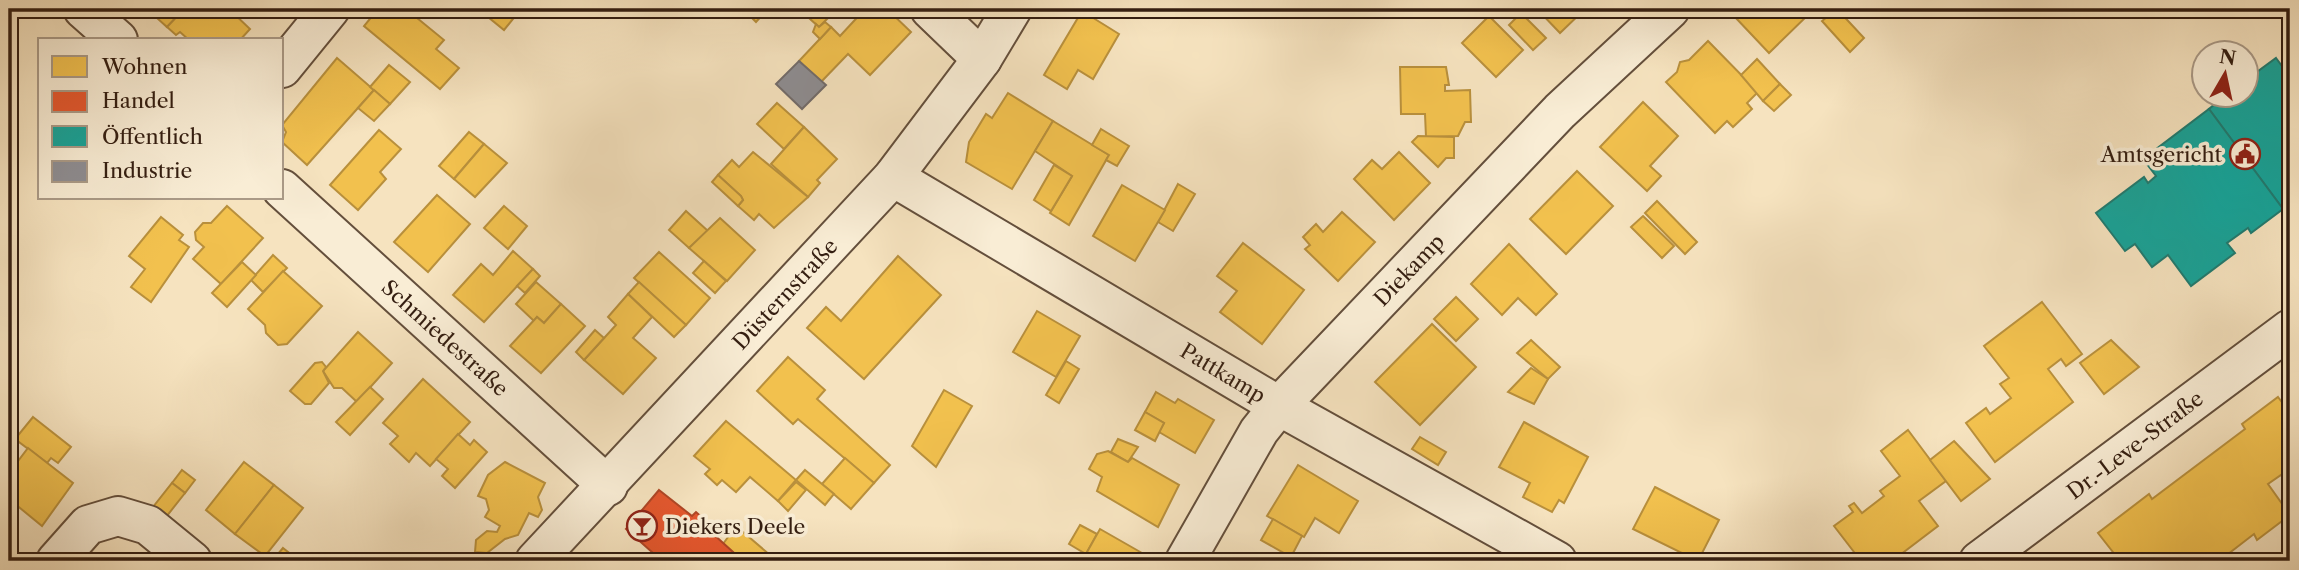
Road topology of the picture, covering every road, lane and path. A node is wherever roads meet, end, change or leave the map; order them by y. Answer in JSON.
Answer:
{"nodes":[{"id":1,"x":83,"y":9,"type":"edge"},
{"id":2,"x":330,"y":9,"type":"edge"},
{"id":3,"x":930,"y":9,"type":"edge"},
{"id":4,"x":1012,"y":9,"type":"edge"},
{"id":5,"x":1670,"y":9,"type":"edge"},
{"id":6,"x":116,"y":38,"type":"edge"},
{"id":7,"x":982,"y":59,"type":"junction"},
{"id":8,"x":284,"y":66,"type":"edge"},
{"id":9,"x":893,"y":177,"type":"junction"},
{"id":10,"x":284,"y":191,"type":"edge"},
{"id":11,"x":2290,"y":329,"type":"edge"},
{"id":12,"x":1279,"y":406,"type":"junction"},
{"id":13,"x":608,"y":486,"type":"junction"},
{"id":14,"x":56,"y":561,"type":"edge"},
{"id":15,"x":192,"y":561,"type":"edge"},
{"id":16,"x":535,"y":561,"type":"edge"},
{"id":17,"x":1185,"y":561,"type":"edge"},
{"id":18,"x":1557,"y":561,"type":"edge"},
{"id":19,"x":1979,"y":561,"type":"edge"}],
"edges":[{"from":1,"to":6,"type":"street"},
{"from":2,"to":8,"type":"street"},
{"from":3,"to":7,"type":"street"},
{"from":4,"to":7,"type":"street","name":"Düsternstraße"},
{"from":5,"to":12,"type":"street","name":"Diekamp"},
{"from":7,"to":9,"type":"street","name":"Düsternstraße"},
{"from":9,"to":12,"type":"street","name":"Pattkamp"},
{"from":9,"to":13,"type":"street","name":"Düsternstraße"},
{"from":10,"to":13,"type":"street","name":"Schmiedestraße"},
{"from":11,"to":19,"type":"street","name":"Dr.-Leve-Straße"},
{"from":12,"to":17,"type":"street","name":"Diekamp"},
{"from":12,"to":18,"type":"street","name":"Pattkamp"},
{"from":13,"to":16,"type":"street","name":"Düsternstraße"},
{"from":14,"to":15,"type":"street"}]}
